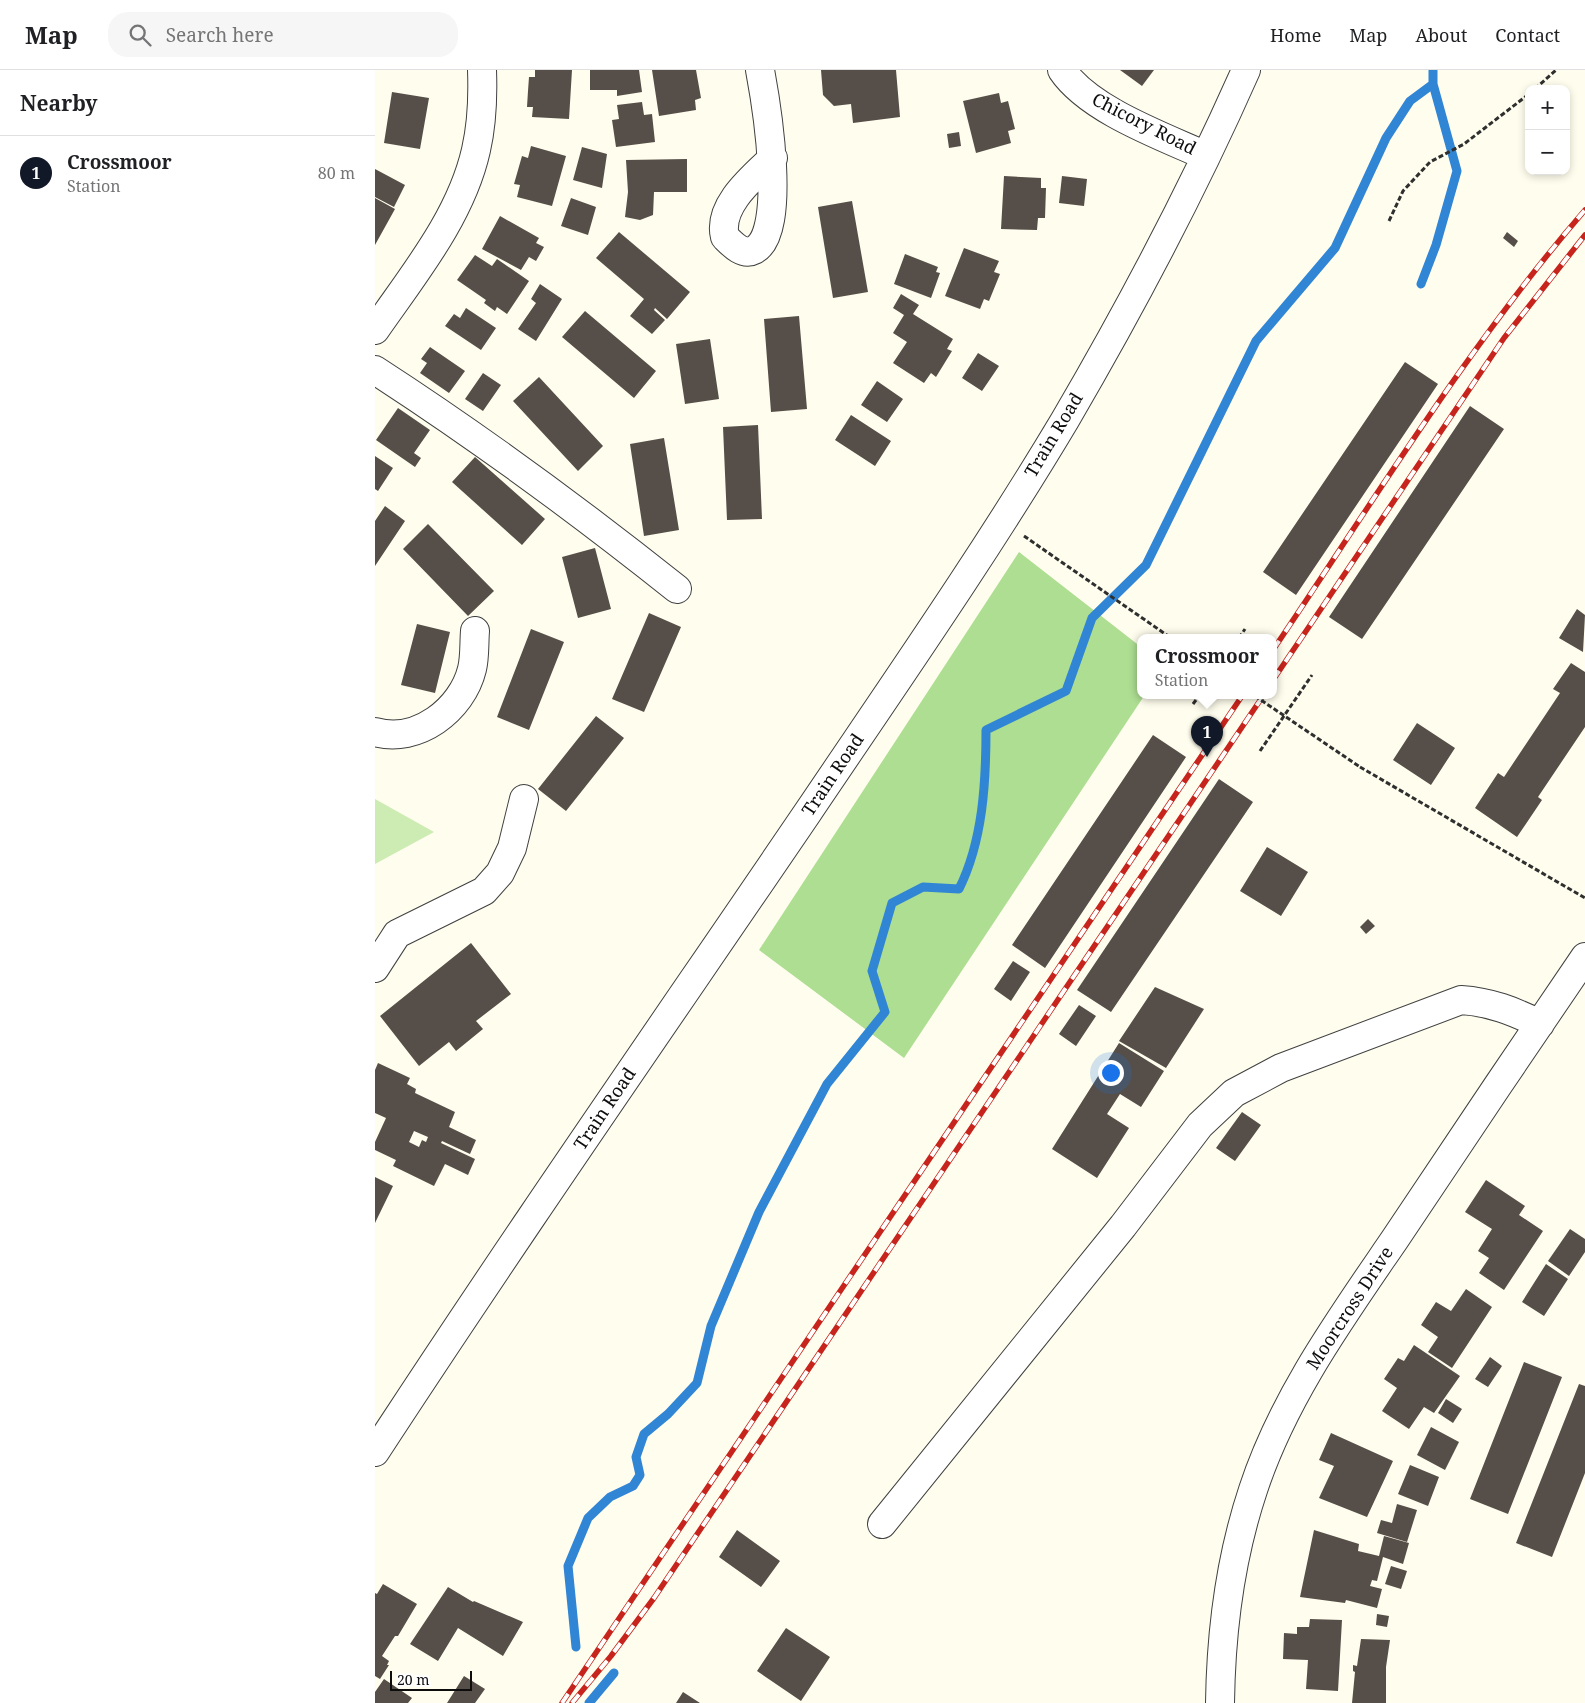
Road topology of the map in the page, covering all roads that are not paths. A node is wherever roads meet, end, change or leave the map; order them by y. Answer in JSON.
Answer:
{"nodes":[{"id":1,"x":482,"y":70,"type":"edge"},
{"id":2,"x":760,"y":70,"type":"edge"},
{"id":3,"x":1062,"y":70,"type":"edge"},
{"id":4,"x":1246,"y":70,"type":"edge"},
{"id":5,"x":1206,"y":156,"type":"junction"},
{"id":6,"x":773,"y":158,"type":"dead end"},
{"id":7,"x":375,"y":330,"type":"edge"},
{"id":8,"x":375,"y":370,"type":"edge"},
{"id":9,"x":677,"y":589,"type":"dead end"},
{"id":10,"x":475,"y":631,"type":"dead end"},
{"id":11,"x":375,"y":732,"type":"edge"},
{"id":12,"x":524,"y":799,"type":"dead end"},
{"id":13,"x":1585,"y":957,"type":"edge"},
{"id":14,"x":375,"y":968,"type":"edge"},
{"id":15,"x":1540,"y":1024,"type":"junction"},
{"id":16,"x":375,"y":1452,"type":"edge"},
{"id":17,"x":882,"y":1524,"type":"dead end"},
{"id":18,"x":1220,"y":1703,"type":"edge"}],
"edges":[{"from":1,"to":7,"type":"street"},
{"from":2,"to":6,"type":"street"},
{"from":3,"to":5,"type":"street","name":"Chicory Road"},
{"from":4,"to":5,"type":"street","name":"Train Road"},
{"from":5,"to":16,"type":"street","name":"Train Road"},
{"from":8,"to":9,"type":"street"},
{"from":10,"to":11,"type":"street"},
{"from":12,"to":14,"type":"street"},
{"from":13,"to":15,"type":"street","name":"Moorcross Drive"},
{"from":15,"to":17,"type":"street"},
{"from":15,"to":18,"type":"street","name":"Moorcross Drive"}]}
